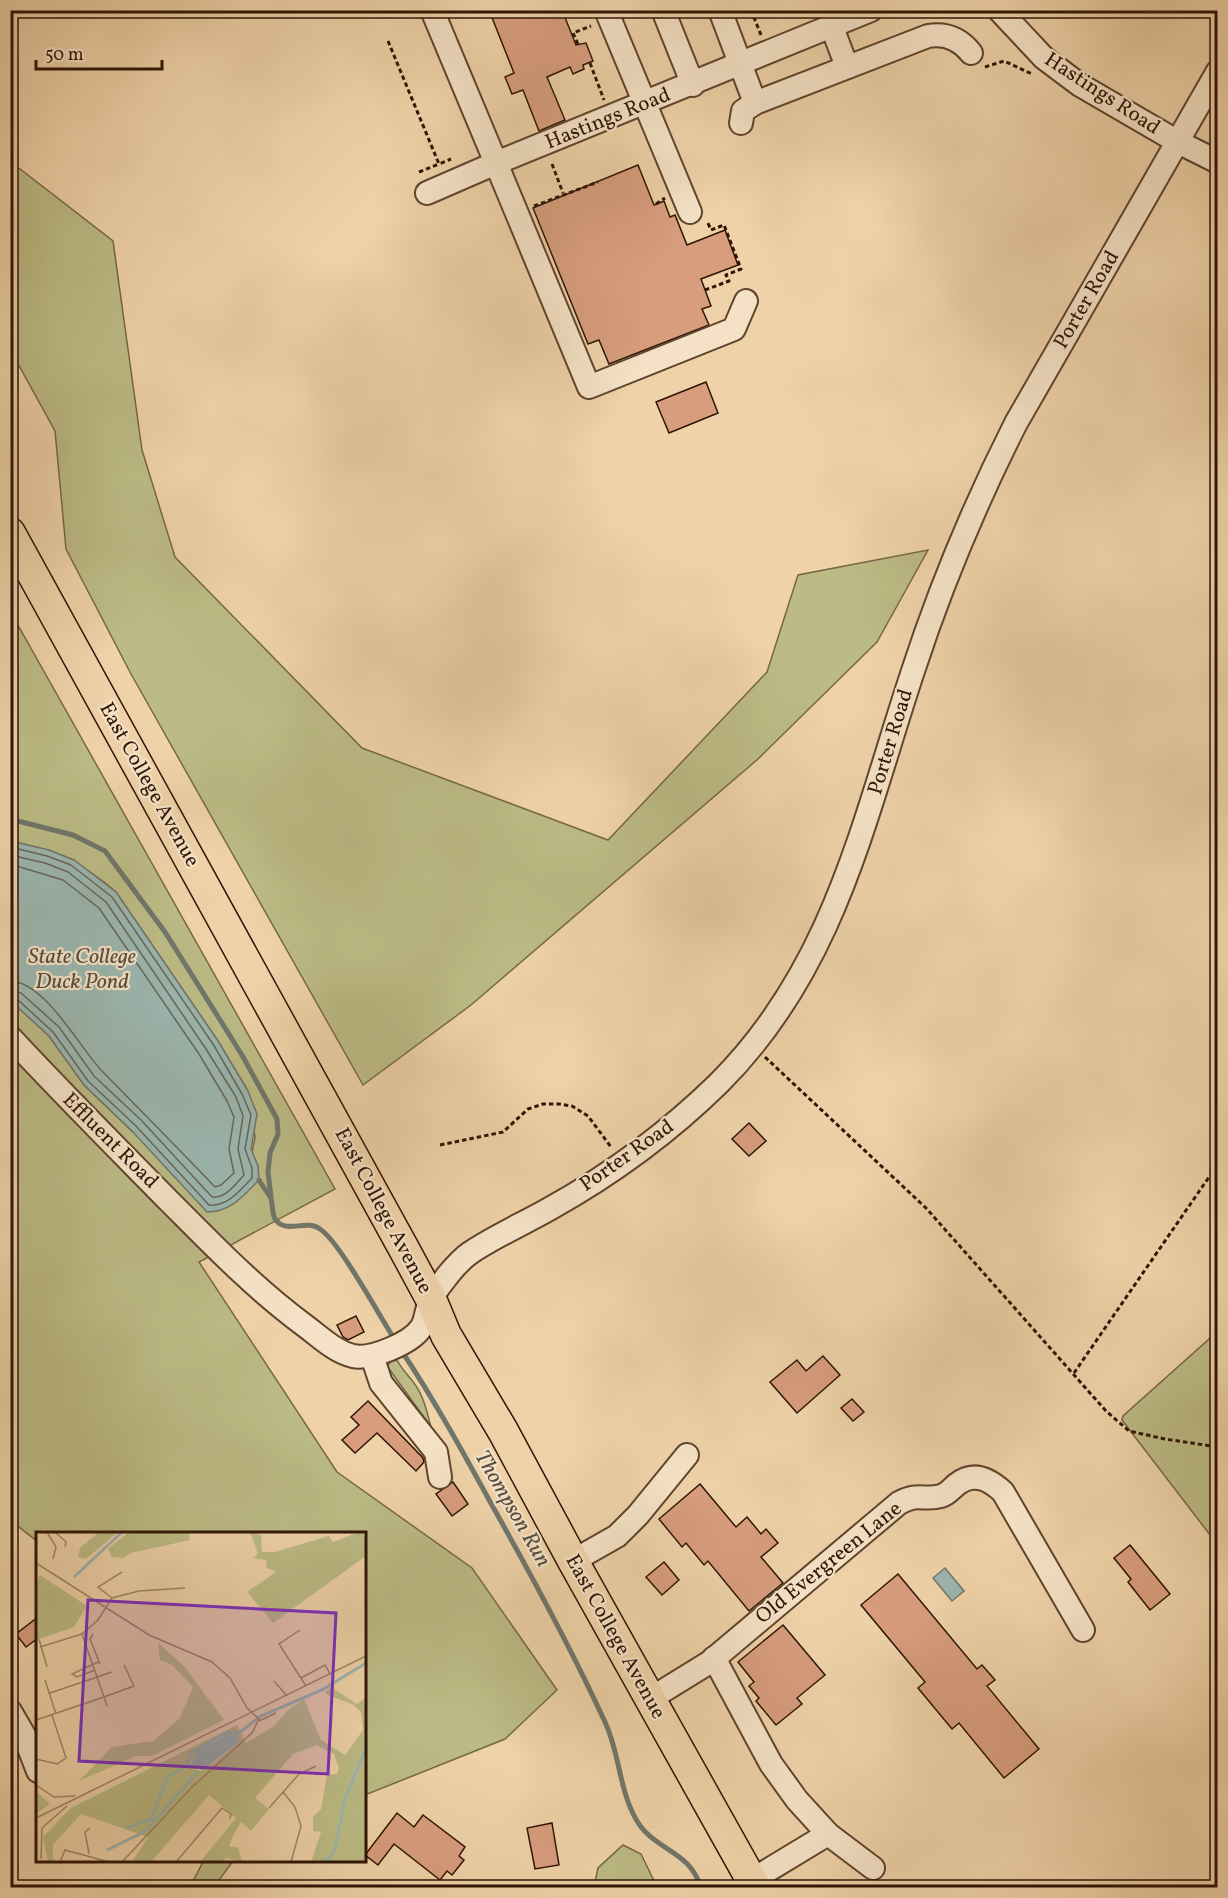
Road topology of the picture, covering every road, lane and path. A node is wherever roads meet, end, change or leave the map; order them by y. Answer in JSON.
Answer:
{"nodes":[{"id":1,"x":432,"y":10,"type":"edge"},
{"id":2,"x":606,"y":10,"type":"edge"},
{"id":3,"x":663,"y":10,"type":"edge"},
{"id":4,"x":720,"y":10,"type":"edge"},
{"id":5,"x":871,"y":10,"type":"edge"},
{"id":6,"x":999,"y":10,"type":"edge"},
{"id":7,"x":753,"y":11,"type":"edge"},
{"id":8,"x":832,"y":27,"type":"junction"},
{"id":9,"x":388,"y":41,"type":"dead end"},
{"id":10,"x":769,"y":53,"type":"junction"},
{"id":11,"x":975,"y":62,"type":"joint"},
{"id":12,"x":590,"y":63,"type":"dead end"},
{"id":13,"x":741,"y":65,"type":"junction"},
{"id":14,"x":847,"y":67,"type":"junction"},
{"id":15,"x":1218,"y":71,"type":"edge"},
{"id":16,"x":1034,"y":76,"type":"dead end"},
{"id":17,"x":693,"y":85,"type":"junction"},
{"id":18,"x":755,"y":103,"type":"junction"},
{"id":19,"x":644,"y":105,"type":"junction"},
{"id":20,"x":611,"y":118,"type":"junction"},
{"id":21,"x":741,"y":123,"type":"dead end"},
{"id":22,"x":1178,"y":142,"type":"junction"},
{"id":23,"x":459,"y":156,"type":"dead end"},
{"id":24,"x":1218,"y":162,"type":"edge"},
{"id":25,"x":496,"y":163,"type":"junction"},
{"id":26,"x":439,"y":164,"type":"junction"},
{"id":27,"x":552,"y":164,"type":"dead end"},
{"id":28,"x":423,"y":182,"type":"joint"},
{"id":29,"x":598,"y":182,"type":"dead end"},
{"id":30,"x":564,"y":194,"type":"junction"},
{"id":31,"x":690,"y":212,"type":"joint"},
{"id":32,"x":535,"y":217,"type":"dead end"},
{"id":33,"x":725,"y":270,"type":"dead end"},
{"id":34,"x":726,"y":275,"type":"junction"},
{"id":35,"x":705,"y":290,"type":"dead end"},
{"id":36,"x":746,"y":301,"type":"dead end"},
{"id":37,"x":10,"y":533,"type":"edge"},
{"id":38,"x":10,"y":1037,"type":"edge"},
{"id":39,"x":753,"y":1045,"type":"junction"},
{"id":40,"x":440,"y":1145,"type":"dead end"},
{"id":41,"x":622,"y":1163,"type":"junction"},
{"id":42,"x":1218,"y":1164,"type":"edge"},
{"id":43,"x":431,"y":1299,"type":"junction"},
{"id":44,"x":380,"y":1353,"type":"junction"},
{"id":45,"x":1074,"y":1374,"type":"junction"},
{"id":46,"x":1218,"y":1447,"type":"edge"},
{"id":47,"x":687,"y":1455,"type":"dead end"},
{"id":48,"x":440,"y":1477,"type":"dead end"},
{"id":49,"x":573,"y":1561,"type":"junction"},
{"id":50,"x":1083,"y":1630,"type":"dead end"},
{"id":51,"x":714,"y":1658,"type":"junction"},
{"id":52,"x":650,"y":1699,"type":"junction"},
{"id":53,"x":10,"y":1711,"type":"edge"},
{"id":54,"x":36,"y":1766,"type":"edge"},
{"id":55,"x":828,"y":1834,"type":"junction"},
{"id":56,"x":873,"y":1868,"type":"dead end"},
{"id":57,"x":754,"y":1884,"type":"edge"}],
"edges":[{"from":1,"to":25,"type":"street"},
{"from":2,"to":19,"type":"street"},
{"from":3,"to":17,"type":"street"},
{"from":4,"to":13,"type":"street"},
{"from":5,"to":8,"type":"street","name":"Hastings Road"},
{"from":6,"to":22,"type":"street","name":"Hastings Road"},
{"from":7,"to":10,"type":"path"},
{"from":8,"to":10,"type":"street","name":"Hastings Road"},
{"from":8,"to":14,"type":"street"},
{"from":9,"to":26,"type":"path"},
{"from":10,"to":13,"type":"street","name":"Hastings Road"},
{"from":11,"to":14,"type":"street"},
{"from":11,"to":16,"type":"path"},
{"from":12,"to":20,"type":"path"},
{"from":13,"to":17,"type":"street","name":"Hastings Road"},
{"from":13,"to":18,"type":"street"},
{"from":14,"to":18,"type":"street"},
{"from":15,"to":22,"type":"street","name":"Porter Road"},
{"from":17,"to":19,"type":"street","name":"Hastings Road"},
{"from":18,"to":21,"type":"street"},
{"from":19,"to":20,"type":"street","name":"Hastings Road"},
{"from":19,"to":31,"type":"street"},
{"from":20,"to":25,"type":"street","name":"Hastings Road"},
{"from":22,"to":24,"type":"street","name":"Hastings Road"},
{"from":22,"to":39,"type":"street","name":"Porter Road"},
{"from":23,"to":26,"type":"path"},
{"from":25,"to":28,"type":"street","name":"Hastings Road"},
{"from":25,"to":36,"type":"street"},
{"from":26,"to":28,"type":"path"},
{"from":27,"to":30,"type":"path"},
{"from":29,"to":30,"type":"path"},
{"from":30,"to":32,"type":"path"},
{"from":31,"to":34,"type":"path"},
{"from":33,"to":34,"type":"path"},
{"from":34,"to":35,"type":"path"},
{"from":37,"to":43,"type":"main road","name":"East College Avenue"},
{"from":38,"to":44,"type":"street","name":"Effluent Road"},
{"from":39,"to":41,"type":"street","name":"Porter Road"},
{"from":39,"to":45,"type":"path"},
{"from":40,"to":41,"type":"path"},
{"from":41,"to":43,"type":"street","name":"Porter Road"},
{"from":42,"to":45,"type":"path"},
{"from":43,"to":44,"type":"street","name":"Porter Road"},
{"from":43,"to":49,"type":"main road","name":"East College Avenue"},
{"from":44,"to":48,"type":"street"},
{"from":45,"to":46,"type":"path"},
{"from":47,"to":49,"type":"street"},
{"from":49,"to":52,"type":"main road","name":"East College Avenue"},
{"from":50,"to":51,"type":"street","name":"Old Evergreen Lane"},
{"from":51,"to":52,"type":"street","name":"Old Evergreen Lane"},
{"from":51,"to":55,"type":"street"},
{"from":52,"to":57,"type":"main road","name":"East College Avenue"},
{"from":53,"to":54,"type":"street"},
{"from":55,"to":56,"type":"street"},
{"from":55,"to":57,"type":"street"}]}
